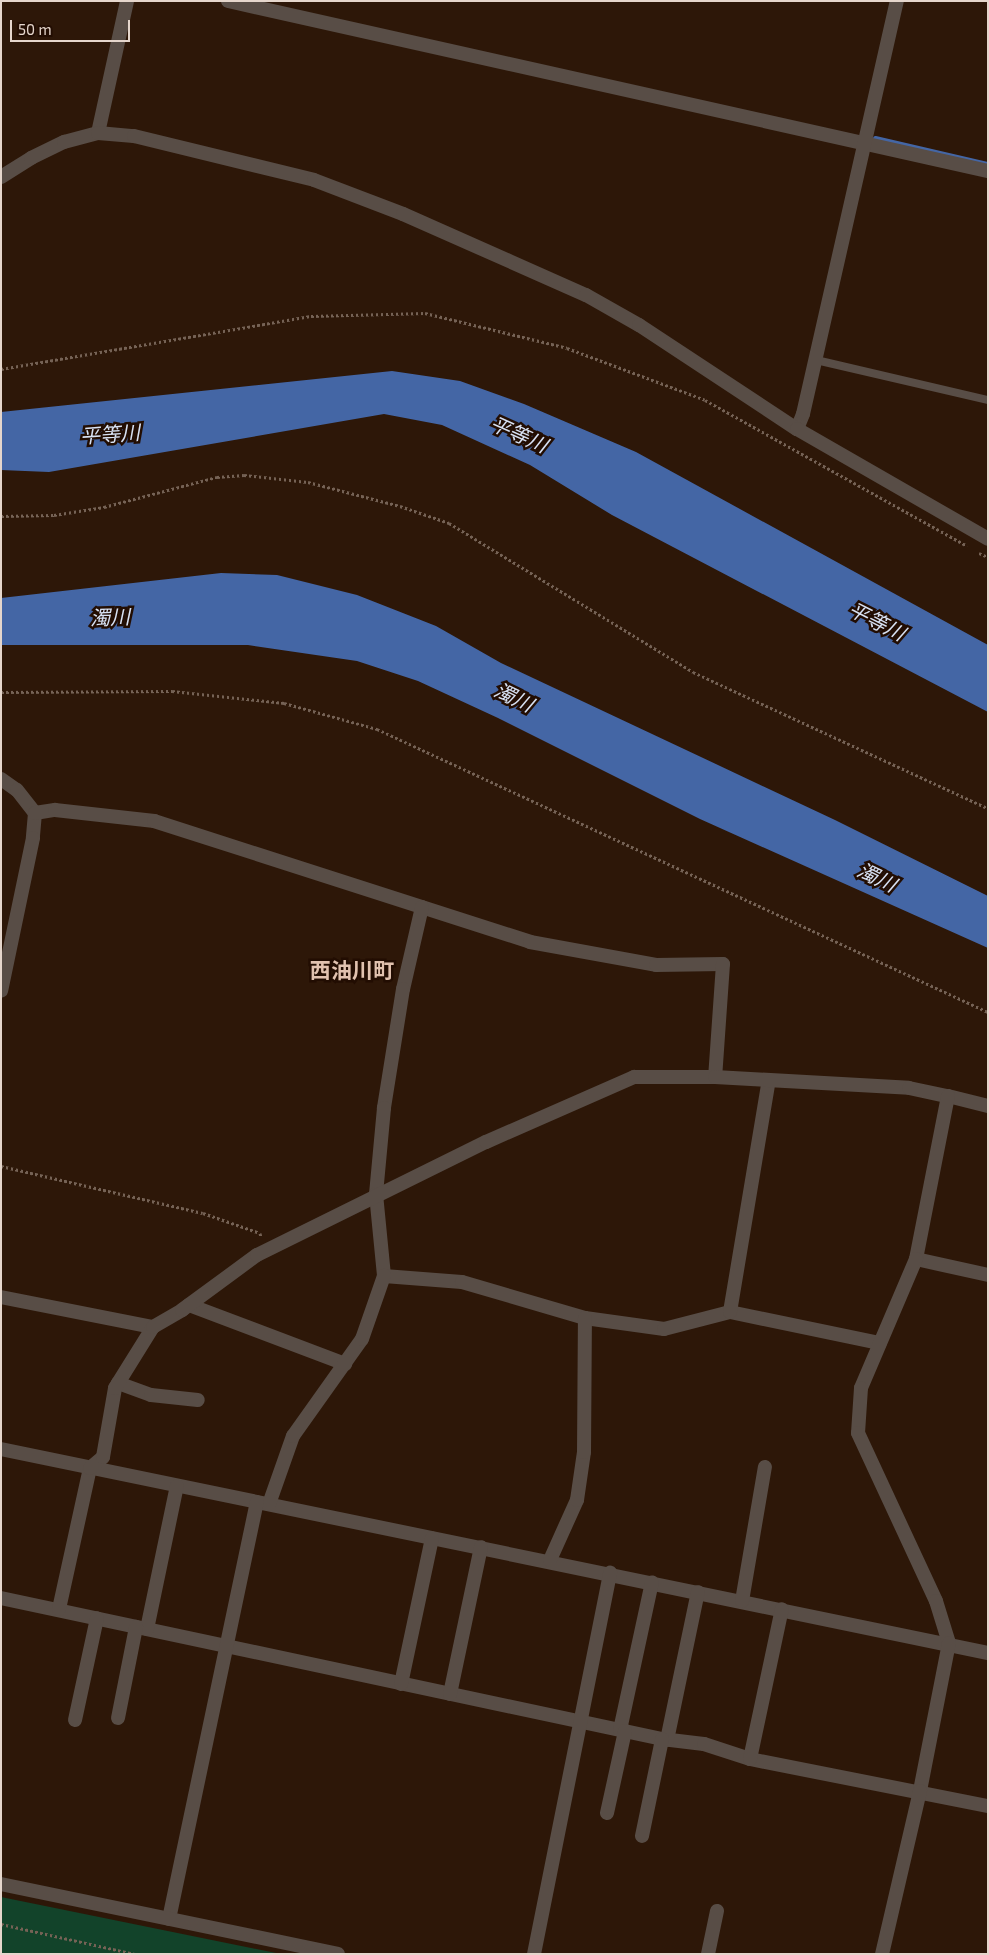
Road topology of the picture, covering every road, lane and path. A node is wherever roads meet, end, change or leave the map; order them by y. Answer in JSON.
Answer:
{"nodes":[{"id":1,"x":127,"y":1,"type":"edge"},
{"id":2,"x":228,"y":1,"type":"edge"},
{"id":3,"x":897,"y":1,"type":"edge"},
{"id":4,"x":98,"y":133,"type":"junction"},
{"id":5,"x":865,"y":143,"type":"junction"},
{"id":6,"x":988,"y":171,"type":"edge"},
{"id":7,"x":1,"y":177,"type":"edge"},
{"id":8,"x":816,"y":360,"type":"junction"},
{"id":9,"x":1,"y":369,"type":"edge"},
{"id":10,"x":988,"y":400,"type":"edge"},
{"id":11,"x":797,"y":429,"type":"junction"},
{"id":12,"x":1,"y":516,"type":"edge"},
{"id":13,"x":988,"y":539,"type":"edge"},
{"id":14,"x":988,"y":557,"type":"edge"},
{"id":15,"x":1,"y":692,"type":"edge"},
{"id":16,"x":1,"y":779,"type":"edge"},
{"id":17,"x":988,"y":808,"type":"edge"},
{"id":18,"x":34,"y":813,"type":"junction"},
{"id":19,"x":422,"y":907,"type":"junction"},
{"id":20,"x":1,"y":991,"type":"edge"},
{"id":21,"x":988,"y":1012,"type":"edge"},
{"id":22,"x":715,"y":1077,"type":"junction"},
{"id":23,"x":769,"y":1080,"type":"junction"},
{"id":24,"x":948,"y":1096,"type":"junction"},
{"id":25,"x":988,"y":1106,"type":"edge"},
{"id":26,"x":1,"y":1166,"type":"edge"},
{"id":27,"x":376,"y":1194,"type":"junction"},
{"id":28,"x":263,"y":1245,"type":"dead end"},
{"id":29,"x":916,"y":1259,"type":"junction"},
{"id":30,"x":988,"y":1274,"type":"edge"},
{"id":31,"x":384,"y":1276,"type":"junction"},
{"id":32,"x":1,"y":1297,"type":"edge"},
{"id":33,"x":189,"y":1305,"type":"junction"},
{"id":34,"x":730,"y":1312,"type":"junction"},
{"id":35,"x":585,"y":1318,"type":"junction"},
{"id":36,"x":153,"y":1327,"type":"junction"},
{"id":37,"x":880,"y":1343,"type":"junction"},
{"id":38,"x":345,"y":1364,"type":"junction"},
{"id":39,"x":118,"y":1383,"type":"junction"},
{"id":40,"x":198,"y":1400,"type":"dead end"},
{"id":41,"x":1,"y":1449,"type":"edge"},
{"id":42,"x":765,"y":1466,"type":"dead end"},
{"id":43,"x":90,"y":1468,"type":"junction"},
{"id":44,"x":178,"y":1486,"type":"junction"},
{"id":45,"x":263,"y":1503,"type":"junction"},
{"id":46,"x":432,"y":1538,"type":"junction"},
{"id":47,"x":481,"y":1547,"type":"junction"},
{"id":48,"x":550,"y":1560,"type":"junction"},
{"id":49,"x":610,"y":1573,"type":"junction"},
{"id":50,"x":652,"y":1582,"type":"junction"},
{"id":51,"x":698,"y":1592,"type":"junction"},
{"id":52,"x":1,"y":1598,"type":"edge"},
{"id":53,"x":742,"y":1601,"type":"junction"},
{"id":54,"x":59,"y":1609,"type":"junction"},
{"id":55,"x":782,"y":1609,"type":"junction"},
{"id":56,"x":97,"y":1618,"type":"junction"},
{"id":57,"x":142,"y":1628,"type":"junction"},
{"id":58,"x":949,"y":1643,"type":"junction"},
{"id":59,"x":227,"y":1647,"type":"junction"},
{"id":60,"x":988,"y":1653,"type":"edge"},
{"id":61,"x":401,"y":1684,"type":"junction"},
{"id":62,"x":450,"y":1694,"type":"junction"},
{"id":63,"x":118,"y":1718,"type":"dead end"},
{"id":64,"x":75,"y":1720,"type":"dead end"},
{"id":65,"x":581,"y":1722,"type":"junction"},
{"id":66,"x":623,"y":1731,"type":"junction"},
{"id":67,"x":664,"y":1740,"type":"junction"},
{"id":68,"x":750,"y":1759,"type":"junction"},
{"id":69,"x":920,"y":1790,"type":"junction"},
{"id":70,"x":988,"y":1806,"type":"edge"},
{"id":71,"x":607,"y":1813,"type":"dead end"},
{"id":72,"x":642,"y":1836,"type":"dead end"},
{"id":73,"x":1,"y":1884,"type":"edge"},
{"id":74,"x":717,"y":1911,"type":"dead end"},
{"id":75,"x":169,"y":1919,"type":"junction"},
{"id":76,"x":1,"y":1924,"type":"edge"},
{"id":77,"x":135,"y":1954,"type":"edge"},
{"id":78,"x":338,"y":1954,"type":"edge"},
{"id":79,"x":534,"y":1954,"type":"edge"},
{"id":80,"x":708,"y":1954,"type":"edge"},
{"id":81,"x":882,"y":1954,"type":"edge"}],
"edges":[{"from":1,"to":4,"type":"street"},
{"from":2,"to":5,"type":"street"},
{"from":3,"to":5,"type":"street"},
{"from":4,"to":7,"type":"street"},
{"from":4,"to":11,"type":"street"},
{"from":5,"to":6,"type":"street"},
{"from":5,"to":8,"type":"street"},
{"from":8,"to":10,"type":"lane"},
{"from":8,"to":11,"type":"street"},
{"from":9,"to":14,"type":"path"},
{"from":11,"to":13,"type":"street"},
{"from":12,"to":17,"type":"path"},
{"from":15,"to":21,"type":"path"},
{"from":16,"to":18,"type":"street"},
{"from":18,"to":19,"type":"street"},
{"from":18,"to":20,"type":"street"},
{"from":19,"to":22,"type":"street"},
{"from":19,"to":27,"type":"street"},
{"from":22,"to":23,"type":"street"},
{"from":22,"to":27,"type":"street"},
{"from":23,"to":24,"type":"street"},
{"from":23,"to":34,"type":"street"},
{"from":24,"to":25,"type":"street"},
{"from":24,"to":29,"type":"street"},
{"from":26,"to":28,"type":"path"},
{"from":27,"to":31,"type":"street"},
{"from":27,"to":33,"type":"street"},
{"from":29,"to":30,"type":"street"},
{"from":29,"to":37,"type":"street"},
{"from":31,"to":35,"type":"street"},
{"from":31,"to":38,"type":"street"},
{"from":32,"to":36,"type":"street"},
{"from":33,"to":36,"type":"street"},
{"from":33,"to":38,"type":"street"},
{"from":34,"to":35,"type":"street"},
{"from":34,"to":37,"type":"street"},
{"from":35,"to":48,"type":"street"},
{"from":36,"to":39,"type":"street"},
{"from":37,"to":58,"type":"street"},
{"from":38,"to":45,"type":"street"},
{"from":39,"to":40,"type":"street"},
{"from":39,"to":43,"type":"street"},
{"from":41,"to":43,"type":"street"},
{"from":42,"to":53,"type":"street"},
{"from":43,"to":44,"type":"street"},
{"from":43,"to":54,"type":"street"},
{"from":44,"to":45,"type":"street"},
{"from":44,"to":57,"type":"street"},
{"from":45,"to":46,"type":"street"},
{"from":45,"to":59,"type":"street"},
{"from":46,"to":47,"type":"street"},
{"from":46,"to":61,"type":"street"},
{"from":47,"to":48,"type":"street"},
{"from":47,"to":62,"type":"street"},
{"from":48,"to":49,"type":"street"},
{"from":49,"to":50,"type":"street"},
{"from":49,"to":65,"type":"street"},
{"from":50,"to":51,"type":"street"},
{"from":50,"to":66,"type":"street"},
{"from":51,"to":53,"type":"street"},
{"from":51,"to":67,"type":"street"},
{"from":52,"to":54,"type":"street"},
{"from":53,"to":55,"type":"street"},
{"from":54,"to":56,"type":"street"},
{"from":55,"to":58,"type":"street"},
{"from":55,"to":68,"type":"street"},
{"from":56,"to":57,"type":"street"},
{"from":56,"to":64,"type":"street"},
{"from":57,"to":59,"type":"street"},
{"from":57,"to":63,"type":"street"},
{"from":58,"to":60,"type":"street"},
{"from":58,"to":69,"type":"street"},
{"from":59,"to":61,"type":"street"},
{"from":59,"to":75,"type":"street"},
{"from":61,"to":62,"type":"street"},
{"from":62,"to":65,"type":"street"},
{"from":65,"to":66,"type":"street"},
{"from":65,"to":79,"type":"street"},
{"from":66,"to":67,"type":"street"},
{"from":66,"to":71,"type":"street"},
{"from":67,"to":68,"type":"street"},
{"from":67,"to":72,"type":"street"},
{"from":68,"to":69,"type":"street"},
{"from":69,"to":70,"type":"street"},
{"from":69,"to":81,"type":"street"},
{"from":73,"to":75,"type":"street"},
{"from":74,"to":80,"type":"street"},
{"from":75,"to":78,"type":"street"},
{"from":76,"to":77,"type":"path"}]}
